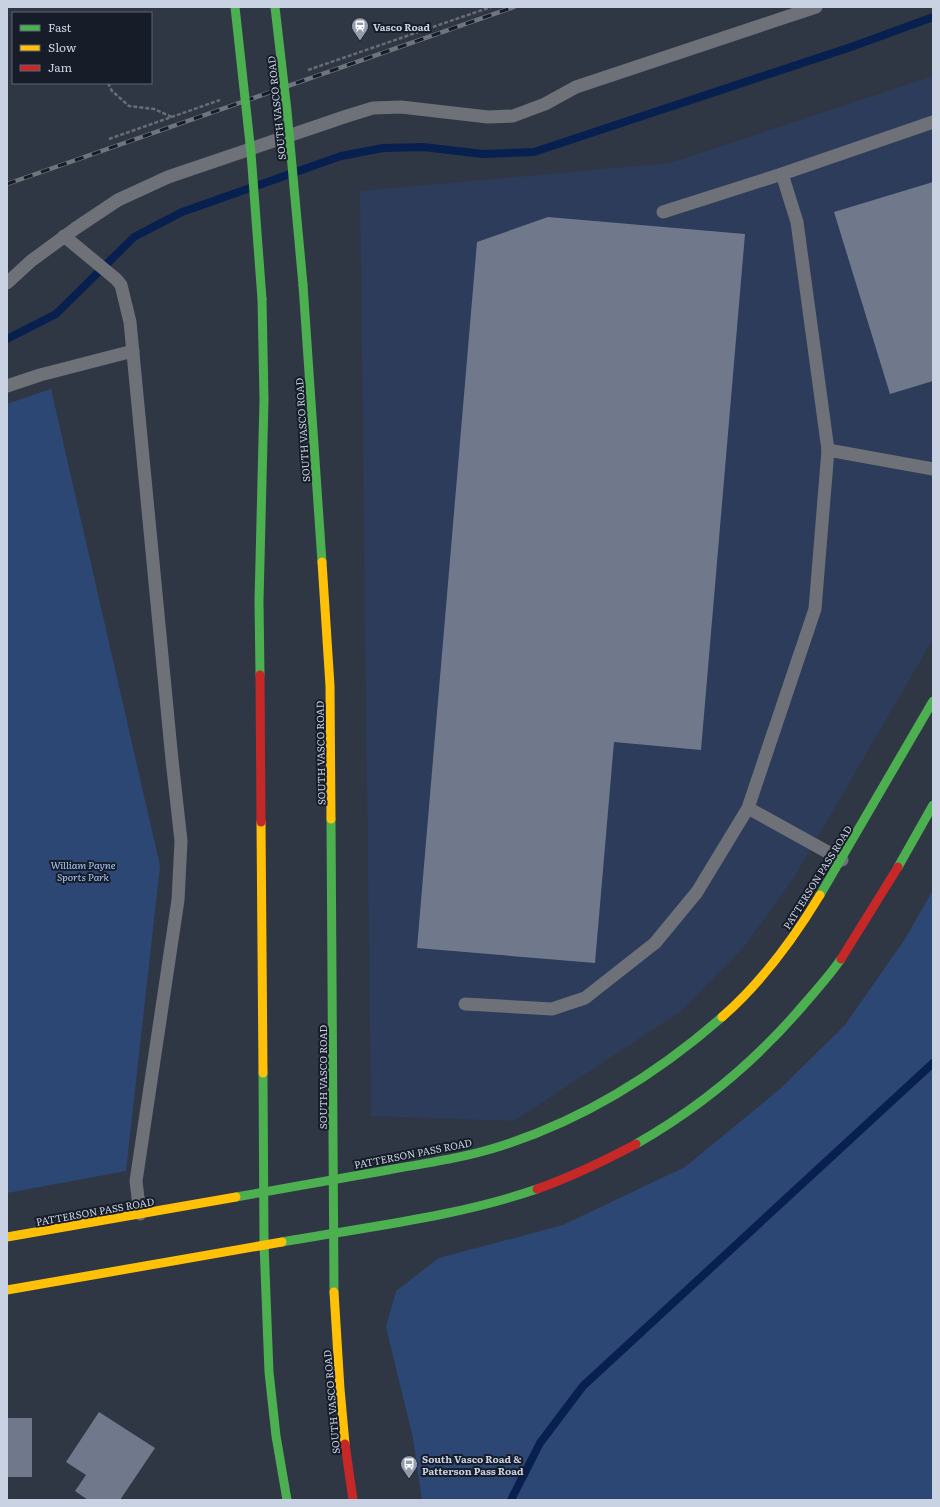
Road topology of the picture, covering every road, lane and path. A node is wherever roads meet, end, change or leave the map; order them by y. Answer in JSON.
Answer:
{"nodes":[{"id":1,"x":235,"y":7,"type":"edge"},
{"id":2,"x":275,"y":7,"type":"edge"},
{"id":3,"x":816,"y":7,"type":"edge"},
{"id":4,"x":108,"y":84,"type":"edge"},
{"id":5,"x":172,"y":117,"type":"dead end"},
{"id":6,"x":933,"y":122,"type":"edge"},
{"id":7,"x":782,"y":174,"type":"junction"},
{"id":8,"x":663,"y":212,"type":"dead end"},
{"id":9,"x":64,"y":236,"type":"junction"},
{"id":10,"x":7,"y":283,"type":"edge"},
{"id":11,"x":133,"y":351,"type":"junction"},
{"id":12,"x":7,"y":386,"type":"edge"},
{"id":13,"x":828,"y":450,"type":"junction"},
{"id":14,"x":933,"y":469,"type":"edge"},
{"id":15,"x":933,"y":701,"type":"edge"},
{"id":16,"x":933,"y":805,"type":"edge"},
{"id":17,"x":748,"y":808,"type":"junction"},
{"id":18,"x":842,"y":860,"type":"junction"},
{"id":19,"x":465,"y":1004,"type":"dead end"},
{"id":20,"x":333,"y":1179,"type":"junction"},
{"id":21,"x":263,"y":1192,"type":"junction"},
{"id":22,"x":140,"y":1214,"type":"junction"},
{"id":23,"x":332,"y":1232,"type":"junction"},
{"id":24,"x":7,"y":1237,"type":"edge"},
{"id":25,"x":264,"y":1244,"type":"junction"},
{"id":26,"x":7,"y":1290,"type":"edge"},
{"id":27,"x":287,"y":1500,"type":"edge"},
{"id":28,"x":353,"y":1500,"type":"edge"}],
"edges":[{"from":1,"to":21,"type":"main road","bridge":true},
{"from":2,"to":20,"type":"main road","name":"SOUTH VASCO ROAD","bridge":true},
{"from":3,"to":9,"type":"lane"},
{"from":4,"to":5,"type":"path"},
{"from":6,"to":7,"type":"lane"},
{"from":7,"to":8,"type":"lane"},
{"from":7,"to":13,"type":"lane"},
{"from":9,"to":10,"type":"lane"},
{"from":9,"to":11,"type":"lane"},
{"from":11,"to":12,"type":"lane"},
{"from":11,"to":22,"type":"lane"},
{"from":13,"to":14,"type":"lane"},
{"from":13,"to":17,"type":"lane"},
{"from":15,"to":18,"type":"main road","name":"PATTERSON PASS ROAD"},
{"from":16,"to":23,"type":"main road"},
{"from":17,"to":18,"type":"lane"},
{"from":17,"to":19,"type":"lane"},
{"from":18,"to":20,"type":"main road","name":"PATTERSON PASS ROAD"},
{"from":20,"to":21,"type":"main road","name":"PATTERSON PASS ROAD"},
{"from":20,"to":23,"type":"main road","name":"SOUTH VASCO ROAD"},
{"from":21,"to":22,"type":"main road","name":"PATTERSON PASS ROAD"},
{"from":21,"to":25,"type":"main road"},
{"from":22,"to":24,"type":"main road","name":"PATTERSON PASS ROAD"},
{"from":23,"to":25,"type":"main road"},
{"from":23,"to":28,"type":"main road","name":"SOUTH VASCO ROAD"},
{"from":25,"to":26,"type":"main road"},
{"from":25,"to":27,"type":"main road"}]}
